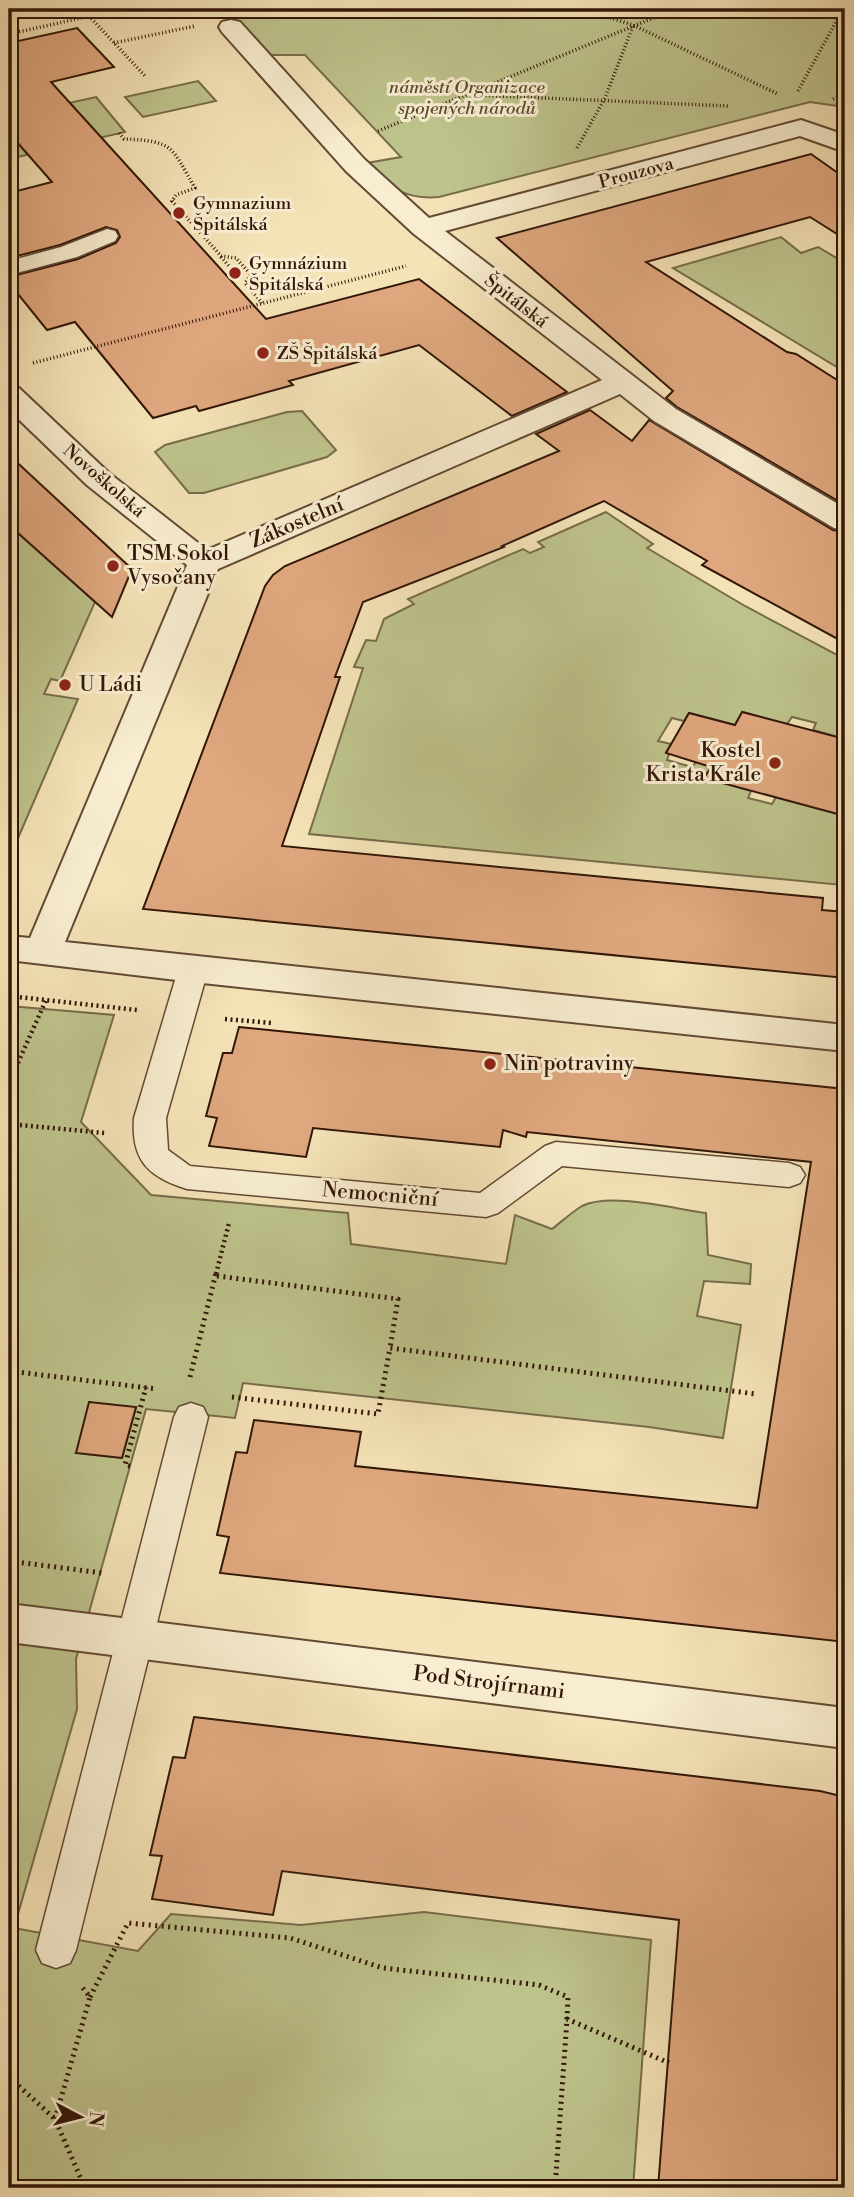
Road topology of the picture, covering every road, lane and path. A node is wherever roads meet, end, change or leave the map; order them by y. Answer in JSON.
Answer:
{"nodes":[{"id":1,"x":122,"y":9,"type":"edge"},
{"id":2,"x":452,"y":9,"type":"edge"},
{"id":3,"x":610,"y":9,"type":"edge"},
{"id":4,"x":675,"y":9,"type":"edge"},
{"id":5,"x":844,"y":9,"type":"edge"},
{"id":6,"x":89,"y":15,"type":"junction"},
{"id":7,"x":608,"y":17,"type":"junction"},
{"id":8,"x":200,"y":25,"type":"dead end"},
{"id":9,"x":633,"y":25,"type":"junction"},
{"id":10,"x":231,"y":27,"type":"dead end"},
{"id":11,"x":9,"y":34,"type":"edge"},
{"id":12,"x":114,"y":43,"type":"junction"},
{"id":13,"x":146,"y":78,"type":"dead end"},
{"id":14,"x":471,"y":95,"type":"junction"},
{"id":15,"x":781,"y":95,"type":"dead end"},
{"id":16,"x":839,"y":97,"type":"dead end"},
{"id":17,"x":845,"y":97,"type":"edge"},
{"id":18,"x":605,"y":98,"type":"junction"},
{"id":19,"x":793,"y":101,"type":"dead end"},
{"id":20,"x":741,"y":107,"type":"dead end"},
{"id":21,"x":379,"y":131,"type":"dead end"},
{"id":22,"x":119,"y":133,"type":"dead end"},
{"id":23,"x":845,"y":144,"type":"edge"},
{"id":24,"x":574,"y":190,"type":"junction"},
{"id":25,"x":424,"y":228,"type":"junction"},
{"id":26,"x":107,"y":236,"type":"dead end"},
{"id":27,"x":221,"y":257,"type":"junction"},
{"id":28,"x":404,"y":259,"type":"dead end"},
{"id":29,"x":9,"y":268,"type":"edge"},
{"id":30,"x":235,"y":273,"type":"dead end"},
{"id":31,"x":262,"y":303,"type":"junction"},
{"id":32,"x":28,"y":363,"type":"dead end"},
{"id":33,"x":621,"y":383,"type":"junction"},
{"id":34,"x":9,"y":394,"type":"edge"},
{"id":35,"x":845,"y":521,"type":"edge"},
{"id":36,"x":204,"y":564,"type":"junction"},
{"id":37,"x":26,"y":950,"type":"edge"},
{"id":38,"x":193,"y":970,"type":"junction"},
{"id":39,"x":46,"y":1000,"type":"dead end"},
{"id":40,"x":845,"y":1038,"type":"edge"},
{"id":41,"x":9,"y":1083,"type":"edge"},
{"id":42,"x":9,"y":1124,"type":"edge"},
{"id":43,"x":148,"y":1137,"type":"junction"},
{"id":44,"x":789,"y":1175,"type":"dead end"},
{"id":45,"x":239,"y":1182,"type":"junction"},
{"id":46,"x":217,"y":1276,"type":"junction"},
{"id":47,"x":390,"y":1348,"type":"junction"},
{"id":48,"x":9,"y":1371,"type":"edge"},
{"id":49,"x":190,"y":1379,"type":"dead end"},
{"id":50,"x":159,"y":1389,"type":"dead end"},
{"id":51,"x":756,"y":1394,"type":"dead end"},
{"id":52,"x":227,"y":1397,"type":"dead end"},
{"id":53,"x":191,"y":1417,"type":"dead end"},
{"id":54,"x":9,"y":1562,"type":"edge"},
{"id":55,"x":148,"y":1578,"type":"junction"},
{"id":56,"x":9,"y":1623,"type":"edge"},
{"id":57,"x":134,"y":1638,"type":"junction"},
{"id":58,"x":845,"y":1728,"type":"edge"},
{"id":59,"x":56,"y":1950,"type":"joint"},
{"id":60,"x":89,"y":1997,"type":"junction"},
{"id":61,"x":567,"y":2019,"type":"junction"},
{"id":62,"x":668,"y":2063,"type":"dead end"},
{"id":63,"x":9,"y":2077,"type":"edge"},
{"id":64,"x":55,"y":2119,"type":"junction"},
{"id":65,"x":85,"y":2188,"type":"edge"},
{"id":66,"x":555,"y":2188,"type":"edge"}],
"edges":[{"from":1,"to":6,"type":"path"},
{"from":2,"to":7,"type":"path"},
{"from":3,"to":7,"type":"path"},
{"from":4,"to":9,"type":"path"},
{"from":5,"to":19,"type":"path"},
{"from":6,"to":11,"type":"path"},
{"from":6,"to":12,"type":"path"},
{"from":7,"to":9,"type":"path"},
{"from":8,"to":12,"type":"path"},
{"from":9,"to":14,"type":"path"},
{"from":9,"to":15,"type":"path"},
{"from":9,"to":18,"type":"path"},
{"from":10,"to":25,"type":"street","name":"Špitálská"},
{"from":12,"to":13,"type":"path"},
{"from":14,"to":18,"type":"path"},
{"from":14,"to":21,"type":"path"},
{"from":16,"to":17,"type":"path"},
{"from":18,"to":20,"type":"path"},
{"from":18,"to":24,"type":"path"},
{"from":22,"to":27,"type":"path"},
{"from":23,"to":24,"type":"street","name":"Prouzova"},
{"from":24,"to":25,"type":"street","name":"Prouzova"},
{"from":25,"to":33,"type":"street","name":"Špitálská"},
{"from":26,"to":29,"type":"lane"},
{"from":27,"to":30,"type":"path"},
{"from":27,"to":31,"type":"path"},
{"from":28,"to":31,"type":"path"},
{"from":31,"to":32,"type":"path"},
{"from":33,"to":35,"type":"street","name":"Špitálská"},
{"from":33,"to":36,"type":"street","name":"Zákostelní"},
{"from":34,"to":36,"type":"street","name":"Novoškolská"},
{"from":36,"to":37,"type":"street"},
{"from":37,"to":38,"type":"street"},
{"from":38,"to":40,"type":"street"},
{"from":38,"to":43,"type":"lane"},
{"from":39,"to":41,"type":"path"},
{"from":42,"to":43,"type":"path"},
{"from":43,"to":45,"type":"lane","name":"Nemocniční"},
{"from":44,"to":45,"type":"lane","name":"Nemocniční"},
{"from":45,"to":46,"type":"path"},
{"from":46,"to":47,"type":"path"},
{"from":46,"to":49,"type":"path"},
{"from":47,"to":51,"type":"path"},
{"from":47,"to":52,"type":"path"},
{"from":48,"to":50,"type":"path"},
{"from":53,"to":55,"type":"lane"},
{"from":54,"to":55,"type":"path"},
{"from":55,"to":57,"type":"lane"},
{"from":56,"to":57,"type":"street","name":"Pod Strojírnami"},
{"from":57,"to":58,"type":"street","name":"Pod Strojírnami"},
{"from":57,"to":59,"type":"lane"},
{"from":59,"to":60,"type":"path"},
{"from":60,"to":61,"type":"path"},
{"from":60,"to":64,"type":"path"},
{"from":61,"to":62,"type":"path"},
{"from":61,"to":66,"type":"path"},
{"from":63,"to":64,"type":"path"},
{"from":64,"to":65,"type":"path"}]}
